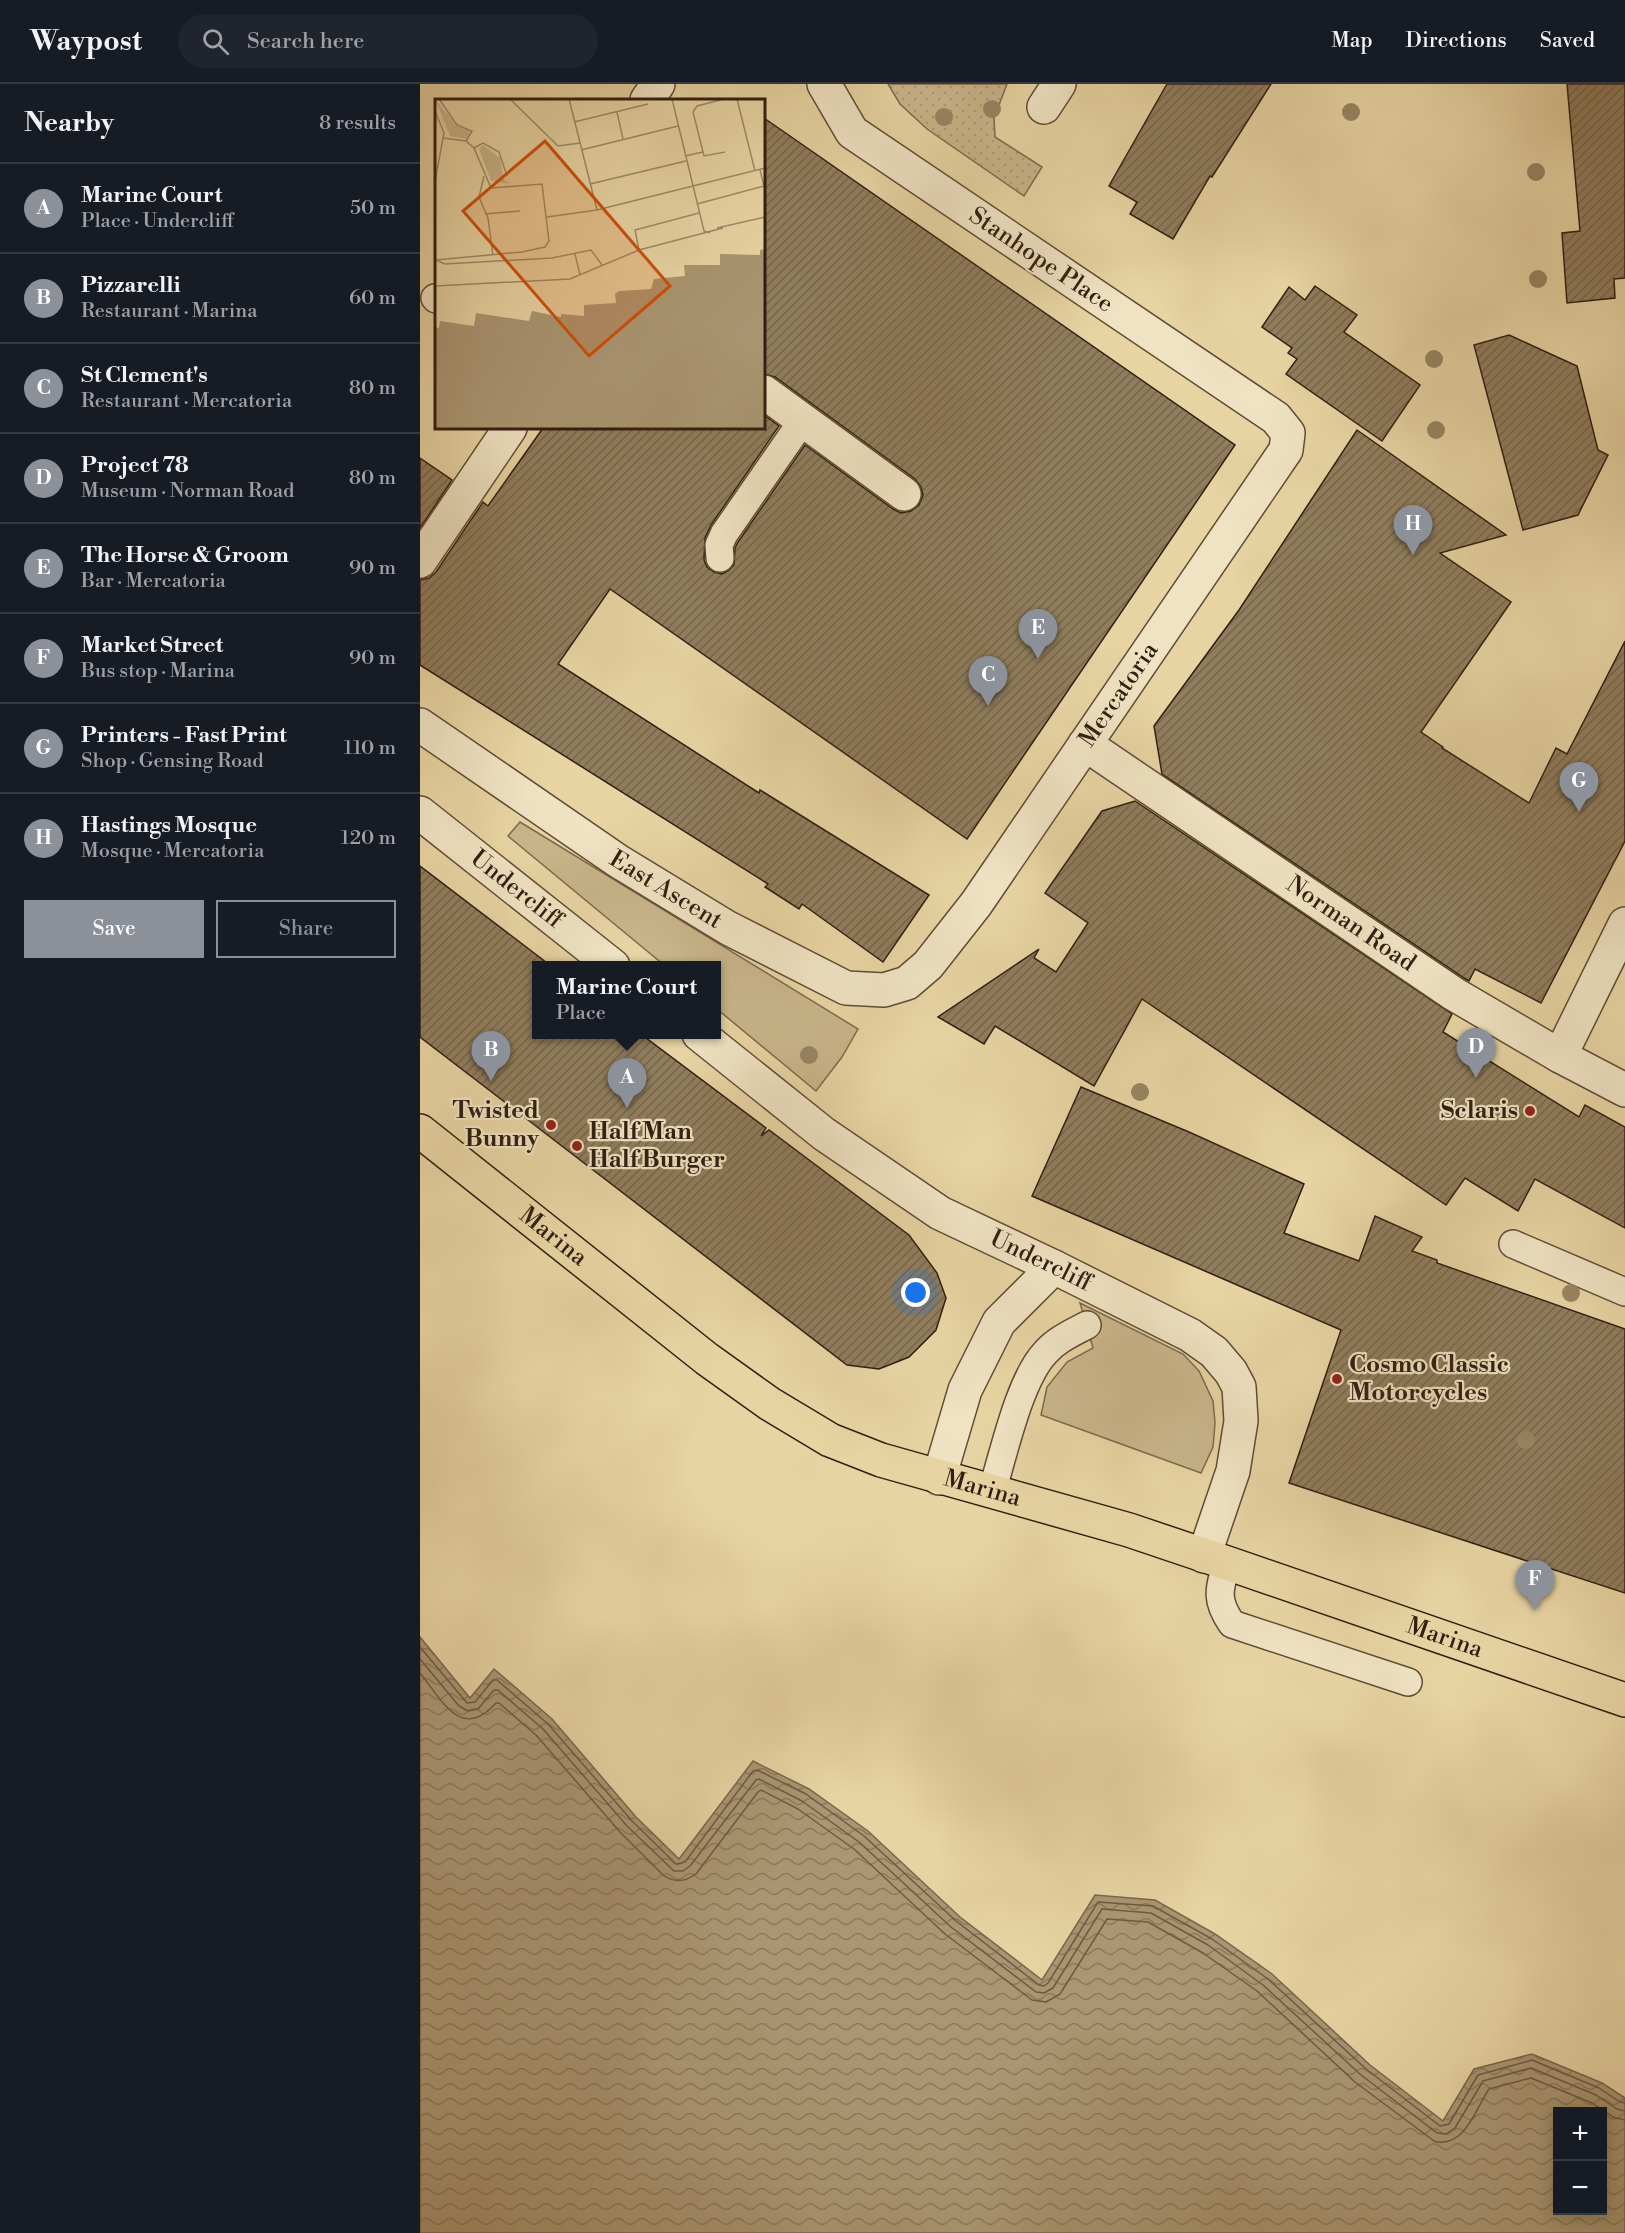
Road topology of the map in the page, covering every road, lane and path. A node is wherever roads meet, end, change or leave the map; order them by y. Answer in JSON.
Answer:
{"nodes":[{"id":1,"x":658,"y":84,"type":"edge"},
{"id":2,"x":824,"y":84,"type":"edge"},
{"id":3,"x":648,"y":99,"type":"edge"},
{"id":4,"x":765,"y":393,"type":"edge"},
{"id":5,"x":1276,"y":418,"type":"joint"},
{"id":6,"x":802,"y":420,"type":"junction"},
{"id":7,"x":509,"y":429,"type":"edge"},
{"id":8,"x":904,"y":494,"type":"dead end"},
{"id":9,"x":720,"y":558,"type":"dead end"},
{"id":10,"x":420,"y":561,"type":"edge"},
{"id":11,"x":420,"y":725,"type":"edge"},
{"id":12,"x":1085,"y":744,"type":"junction"},
{"id":13,"x":420,"y":813,"type":"edge"},
{"id":14,"x":1625,"y":924,"type":"edge"},
{"id":15,"x":608,"y":961,"type":"edge"},
{"id":16,"x":928,"y":965,"type":"joint"},
{"id":17,"x":704,"y":1039,"type":"edge"},
{"id":18,"x":1560,"y":1056,"type":"junction"},
{"id":19,"x":1625,"y":1090,"type":"edge"},
{"id":20,"x":420,"y":1131,"type":"edge"},
{"id":21,"x":1513,"y":1244,"type":"dead end"},
{"id":22,"x":1054,"y":1267,"type":"junction"},
{"id":23,"x":1625,"y":1292,"type":"edge"},
{"id":24,"x":1087,"y":1325,"type":"dead end"},
{"id":25,"x":939,"y":1478,"type":"junction"},
{"id":26,"x":992,"y":1491,"type":"junction"},
{"id":27,"x":1216,"y":1559,"type":"junction"},
{"id":28,"x":1408,"y":1682,"type":"dead end"},
{"id":29,"x":1624,"y":1696,"type":"edge"}],
"edges":[{"from":1,"to":3,"type":"street"},
{"from":2,"to":5,"type":"street","name":"Stanhope Place"},
{"from":4,"to":6,"type":"street"},
{"from":5,"to":12,"type":"street","name":"Mercatoria"},
{"from":6,"to":8,"type":"street"},
{"from":6,"to":9,"type":"lane"},
{"from":7,"to":10,"type":"street"},
{"from":11,"to":16,"type":"street","name":"East Ascent"},
{"from":12,"to":16,"type":"street","name":"Mercatoria"},
{"from":12,"to":18,"type":"street","name":"Norman Road"},
{"from":13,"to":15,"type":"street","name":"Undercliff"},
{"from":14,"to":18,"type":"street"},
{"from":17,"to":22,"type":"street","name":"Undercliff"},
{"from":18,"to":19,"type":"street","name":"Norman Road"},
{"from":20,"to":25,"type":"highway","name":"Marina"},
{"from":21,"to":23,"type":"lane"},
{"from":22,"to":25,"type":"street"},
{"from":22,"to":27,"type":"street","name":"Undercliff"},
{"from":24,"to":26,"type":"lane"},
{"from":25,"to":26,"type":"highway","name":"Marina"},
{"from":26,"to":27,"type":"highway","name":"Marina"},
{"from":27,"to":28,"type":"lane"},
{"from":27,"to":29,"type":"highway","name":"Marina"}]}
